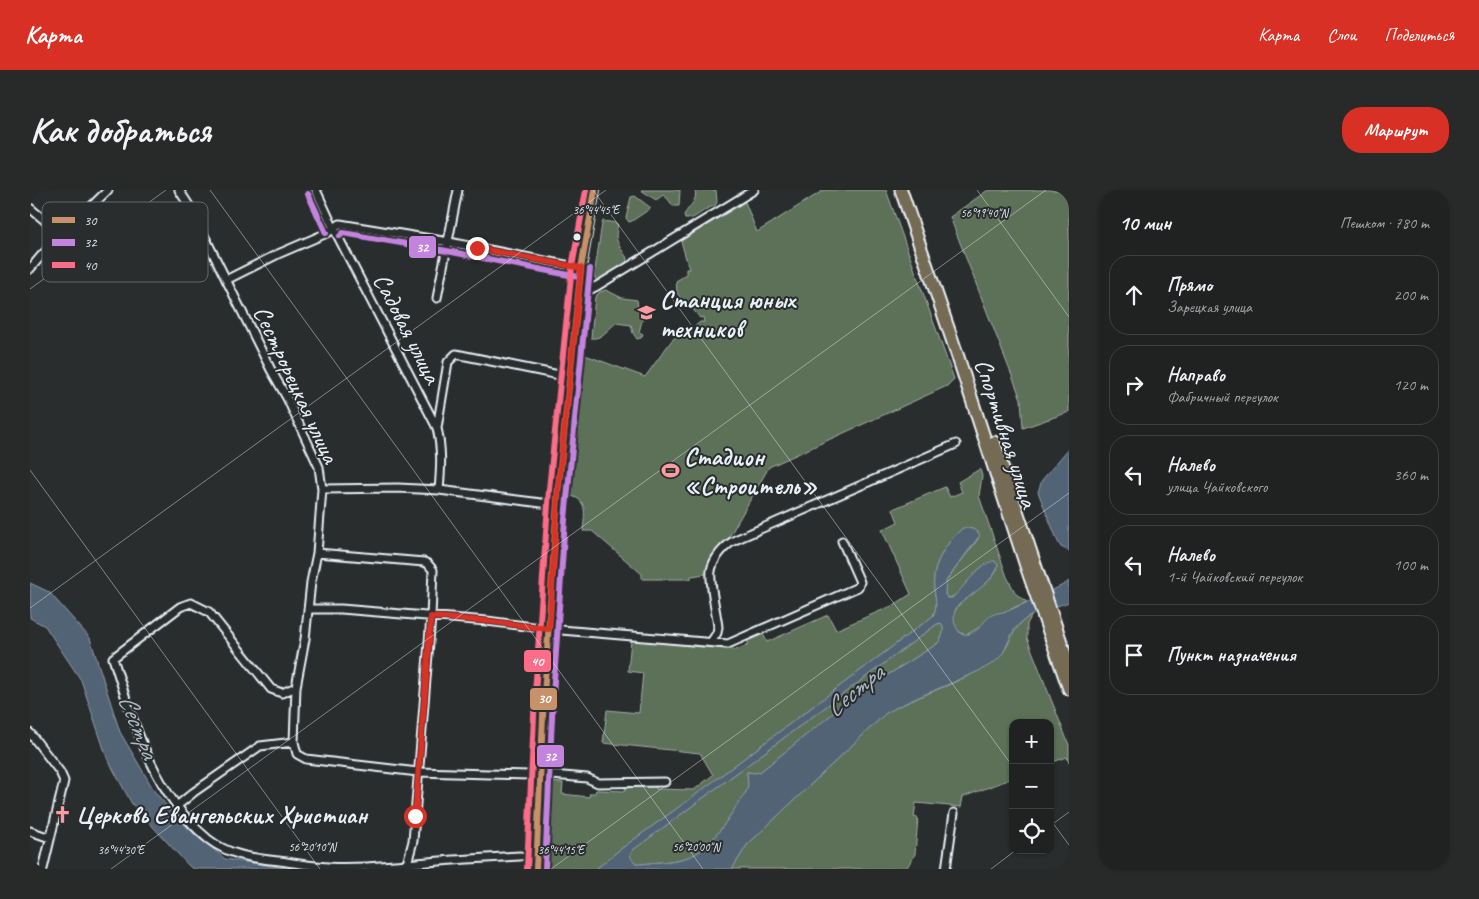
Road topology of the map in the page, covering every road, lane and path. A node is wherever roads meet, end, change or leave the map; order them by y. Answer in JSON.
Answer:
{"nodes":[{"id":1,"x":108,"y":190,"type":"edge"},
{"id":2,"x":179,"y":190,"type":"edge"},
{"id":3,"x":316,"y":190,"type":"edge"},
{"id":4,"x":458,"y":190,"type":"edge"},
{"id":5,"x":595,"y":190,"type":"edge"},
{"id":6,"x":754,"y":190,"type":"edge"},
{"id":7,"x":901,"y":190,"type":"edge"},
{"id":8,"x":909,"y":190,"type":"edge"},
{"id":9,"x":96,"y":202,"type":"edge"},
{"id":10,"x":187,"y":202,"type":"edge"},
{"id":11,"x":30,"y":208,"type":"edge"},
{"id":12,"x":42,"y":218,"type":"edge"},
{"id":13,"x":334,"y":229,"type":"junction"},
{"id":14,"x":449,"y":242,"type":"junction"},
{"id":15,"x":208,"y":244,"type":"edge"},
{"id":16,"x":42,"y":254,"type":"edge"},
{"id":17,"x":581,"y":268,"type":"junction"},
{"id":18,"x":30,"y":269,"type":"edge"},
{"id":19,"x":226,"y":280,"type":"junction"},
{"id":20,"x":579,"y":288,"type":"junction"},
{"id":21,"x":437,"y":298,"type":"dead end"},
{"id":22,"x":569,"y":377,"type":"junction"},
{"id":23,"x":437,"y":428,"type":"junction"},
{"id":24,"x":956,"y":444,"type":"dead end"},
{"id":25,"x":322,"y":489,"type":"junction"},
{"id":26,"x":439,"y":490,"type":"junction"},
{"id":27,"x":557,"y":505,"type":"junction"},
{"id":28,"x":842,"y":541,"type":"dead end"},
{"id":29,"x":317,"y":553,"type":"junction"},
{"id":30,"x":1030,"y":565,"type":"junction"},
{"id":31,"x":308,"y":608,"type":"junction"},
{"id":32,"x":431,"y":617,"type":"junction"},
{"id":33,"x":549,"y":629,"type":"junction"},
{"id":34,"x":711,"y":642,"type":"junction"},
{"id":35,"x":1056,"y":643,"type":"junction"},
{"id":36,"x":1069,"y":666,"type":"edge"},
{"id":37,"x":296,"y":687,"type":"junction"},
{"id":38,"x":1069,"y":689,"type":"edge"},
{"id":39,"x":30,"y":733,"type":"edge"},
{"id":40,"x":294,"y":742,"type":"junction"},
{"id":41,"x":418,"y":772,"type":"junction"},
{"id":42,"x":540,"y":774,"type":"junction"},
{"id":43,"x":529,"y":775,"type":"dead end"},
{"id":44,"x":665,"y":782,"type":"dead end"},
{"id":45,"x":178,"y":806,"type":"junction"},
{"id":46,"x":954,"y":813,"type":"dead end"},
{"id":47,"x":30,"y":831,"type":"edge"},
{"id":48,"x":50,"y":838,"type":"junction"},
{"id":49,"x":520,"y":856,"type":"dead end"},
{"id":50,"x":407,"y":864,"type":"junction"},
{"id":51,"x":43,"y":869,"type":"edge"},
{"id":52,"x":536,"y":869,"type":"edge"},
{"id":53,"x":946,"y":869,"type":"edge"}],
"edges":[{"from":1,"to":9,"type":"street"},
{"from":2,"to":10,"type":"street","name":"Сестрорецкая улица"},
{"from":3,"to":13,"type":"street","name":"Садовая улица"},
{"from":4,"to":14,"type":"street"},
{"from":5,"to":17,"type":"street"},
{"from":6,"to":20,"type":"street"},
{"from":7,"to":30,"type":"highway","name":"Спортивная улица"},
{"from":8,"to":30,"type":"highway","name":"Спортивная улица"},
{"from":11,"to":12,"type":"street"},
{"from":13,"to":14,"type":"street"},
{"from":13,"to":19,"type":"street"},
{"from":13,"to":23,"type":"street","name":"Садовая улица"},
{"from":14,"to":17,"type":"street"},
{"from":14,"to":21,"type":"street"},
{"from":15,"to":19,"type":"street","name":"Сестрорецкая улица"},
{"from":16,"to":18,"type":"street"},
{"from":17,"to":20,"type":"street"},
{"from":19,"to":25,"type":"street","name":"Сестрорецкая улица"},
{"from":20,"to":22,"type":"street"},
{"from":22,"to":23,"type":"street"},
{"from":22,"to":27,"type":"street"},
{"from":23,"to":26,"type":"street","name":"Садовая улица"},
{"from":24,"to":34,"type":"street"},
{"from":25,"to":26,"type":"street"},
{"from":25,"to":29,"type":"street","name":"Сестрорецкая улица"},
{"from":26,"to":27,"type":"street"},
{"from":27,"to":33,"type":"street"},
{"from":28,"to":34,"type":"street"},
{"from":29,"to":31,"type":"street","name":"Сестрорецкая улица"},
{"from":29,"to":32,"type":"street"},
{"from":30,"to":35,"type":"highway","name":"Спортивная улица"},
{"from":31,"to":32,"type":"street"},
{"from":31,"to":37,"type":"street","name":"Сестрорецкая улица"},
{"from":32,"to":33,"type":"street"},
{"from":32,"to":41,"type":"street"},
{"from":33,"to":34,"type":"street"},
{"from":33,"to":42,"type":"street"},
{"from":35,"to":36,"type":"highway","name":"Спортивная улица"},
{"from":35,"to":38,"type":"highway","name":"Спортивная улица"},
{"from":37,"to":40,"type":"street","name":"Сестрорецкая улица"},
{"from":37,"to":45,"type":"street"},
{"from":39,"to":48,"type":"street"},
{"from":40,"to":41,"type":"street"},
{"from":40,"to":45,"type":"street"},
{"from":41,"to":43,"type":"street"},
{"from":41,"to":50,"type":"street"},
{"from":42,"to":44,"type":"street"},
{"from":42,"to":52,"type":"street"},
{"from":45,"to":50,"type":"street"},
{"from":46,"to":53,"type":"street"},
{"from":47,"to":48,"type":"street"},
{"from":48,"to":51,"type":"street"},
{"from":49,"to":50,"type":"street"}]}
